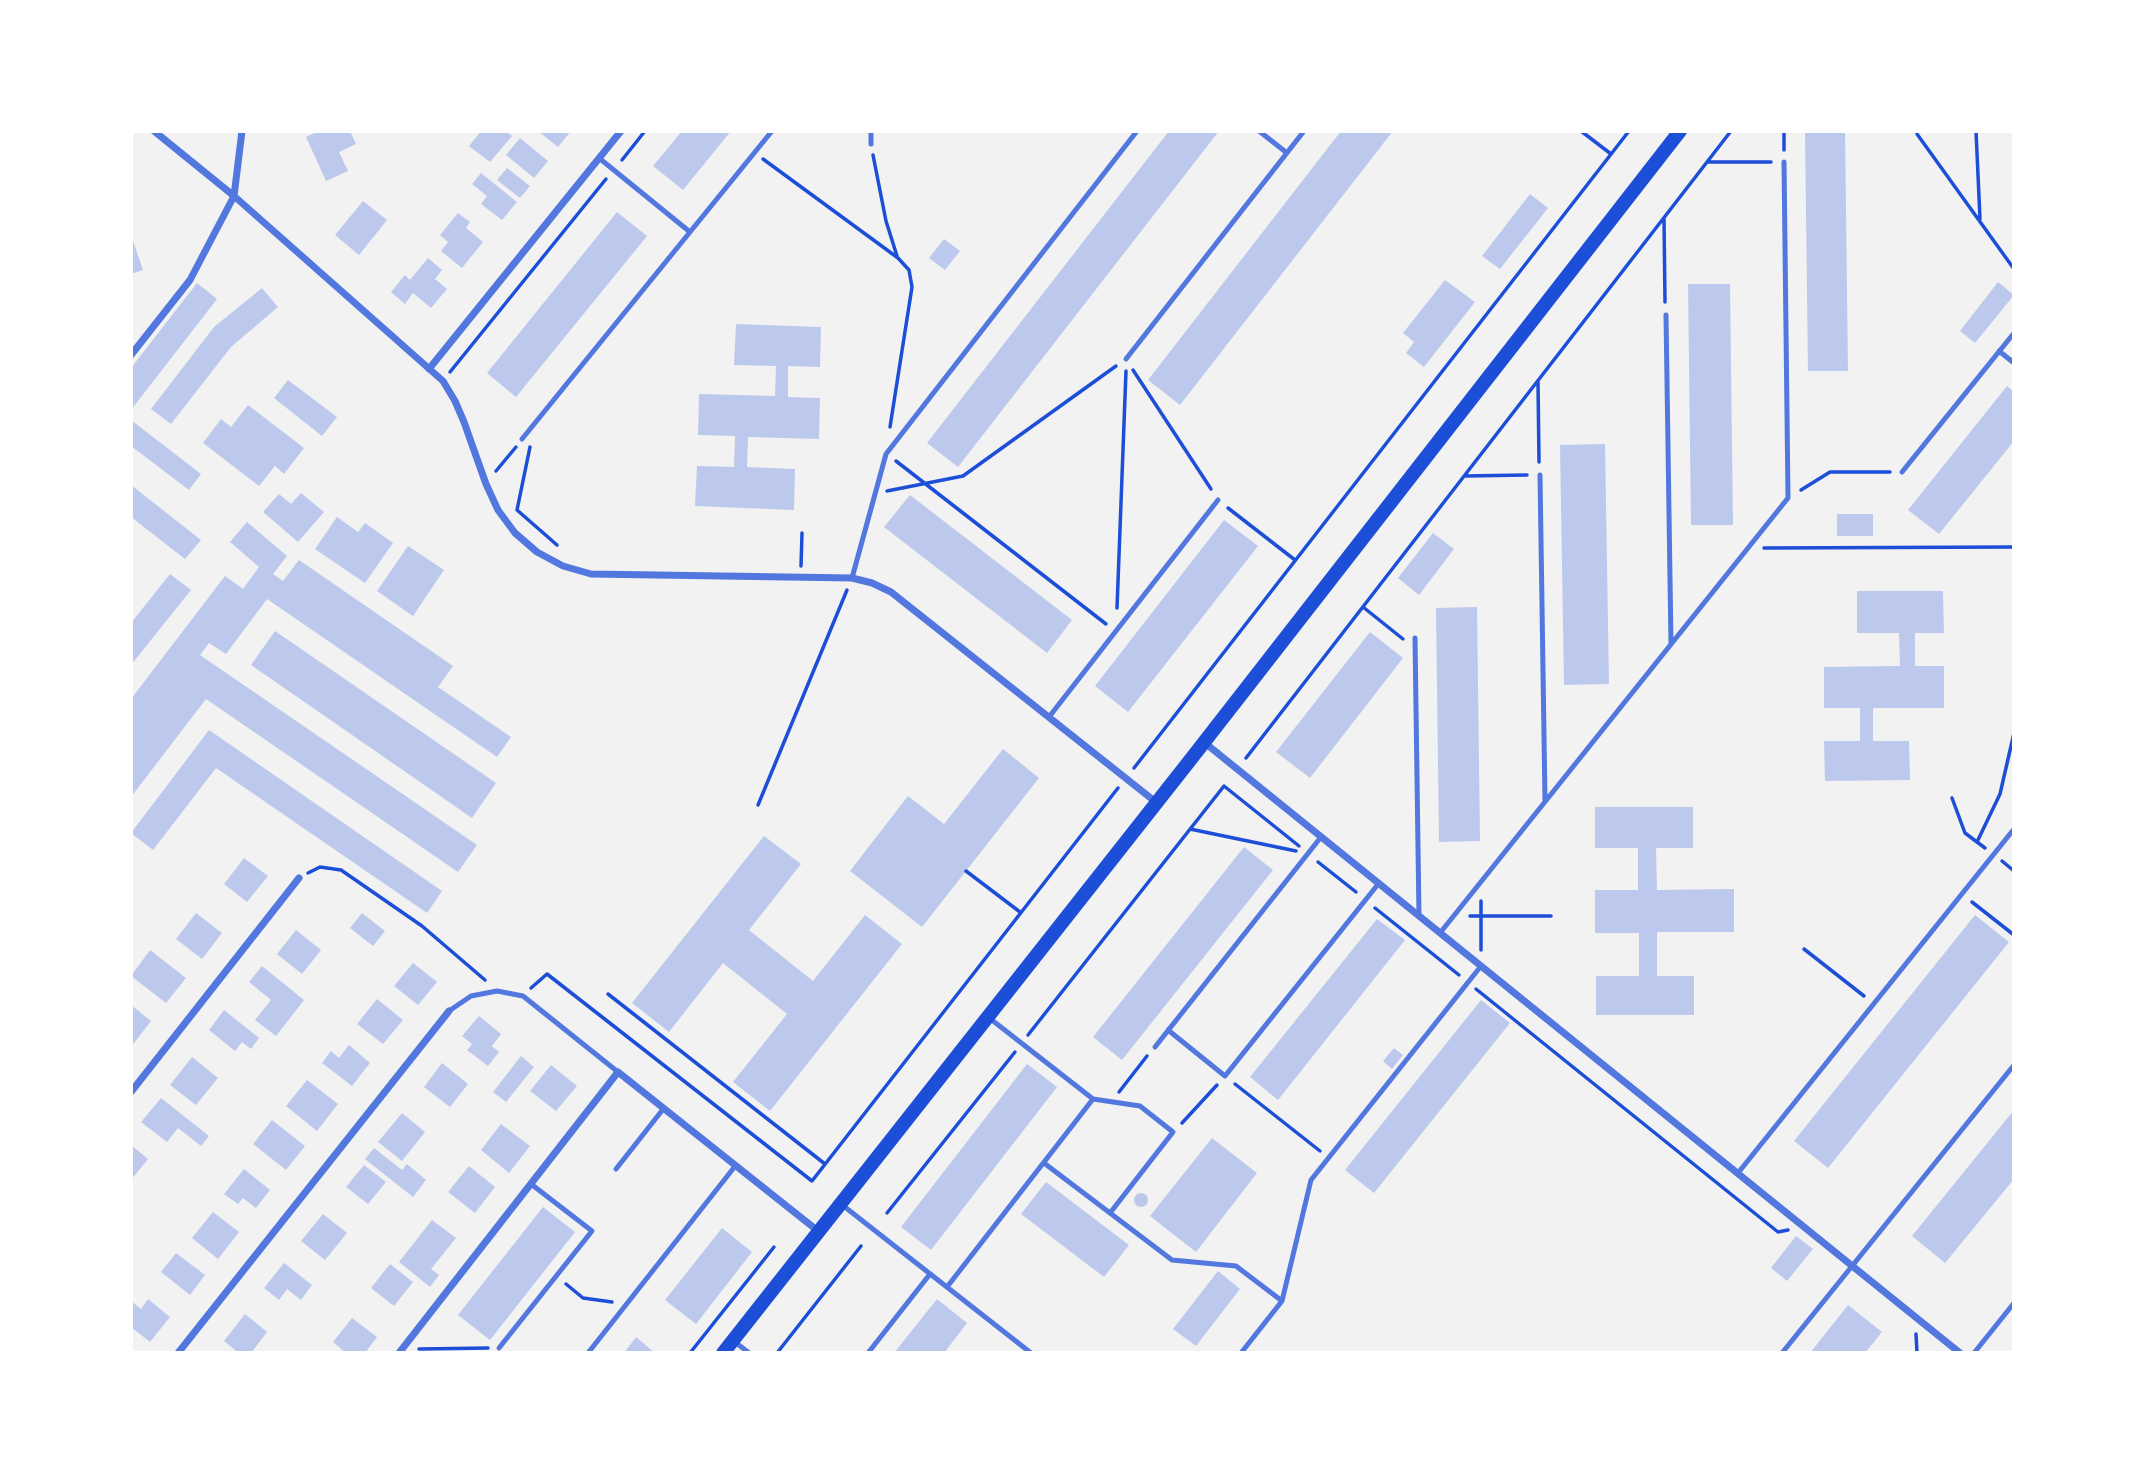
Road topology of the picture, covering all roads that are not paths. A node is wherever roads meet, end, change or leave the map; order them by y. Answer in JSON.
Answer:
{"nodes":[{"id":1,"x":154,"y":131,"type":"edge"},
{"id":2,"x":242,"y":131,"type":"edge"},
{"id":3,"x":621,"y":131,"type":"edge"},
{"id":4,"x":772,"y":131,"type":"edge"},
{"id":5,"x":872,"y":131,"type":"edge"},
{"id":6,"x":1137,"y":131,"type":"edge"},
{"id":7,"x":1259,"y":131,"type":"edge"},
{"id":8,"x":1304,"y":131,"type":"edge"},
{"id":9,"x":1680,"y":131,"type":"edge"},
{"id":10,"x":872,"y":144,"type":"road end"},
{"id":11,"x":1287,"y":153,"type":"junction"},
{"id":12,"x":599,"y":158,"type":"junction"},
{"id":13,"x":1784,"y":162,"type":"road end"},
{"id":14,"x":234,"y":196,"type":"junction"},
{"id":15,"x":690,"y":232,"type":"junction"},
{"id":16,"x":1666,"y":315,"type":"road end"},
{"id":17,"x":2014,"y":333,"type":"edge"},
{"id":18,"x":1999,"y":351,"type":"junction"},
{"id":19,"x":131,"y":355,"type":"edge"},
{"id":20,"x":1126,"y":359,"type":"road end"},
{"id":21,"x":2014,"y":363,"type":"edge"},
{"id":22,"x":429,"y":369,"type":"junction"},
{"id":23,"x":522,"y":439,"type":"road end"},
{"id":24,"x":1902,"y":472,"type":"road end"},
{"id":25,"x":1540,"y":475,"type":"road end"},
{"id":26,"x":1218,"y":500,"type":"road end"},
{"id":27,"x":852,"y":578,"type":"junction"},
{"id":28,"x":1415,"y":638,"type":"dead end"},
{"id":29,"x":1671,"y":645,"type":"junction"},
{"id":30,"x":1049,"y":718,"type":"junction"},
{"id":31,"x":1205,"y":743,"type":"junction"},
{"id":32,"x":1545,"y":802,"type":"junction"},
{"id":33,"x":1157,"y":803,"type":"junction"},
{"id":34,"x":2014,"y":829,"type":"edge"},
{"id":35,"x":1321,"y":837,"type":"junction"},
{"id":36,"x":299,"y":878,"type":"road end"},
{"id":37,"x":1379,"y":883,"type":"junction"},
{"id":38,"x":1419,"y":916,"type":"junction"},
{"id":39,"x":1440,"y":933,"type":"junction"},
{"id":40,"x":1481,"y":966,"type":"junction"},
{"id":41,"x":449,"y":1012,"type":"joint"},
{"id":42,"x":988,"y":1017,"type":"junction"},
{"id":43,"x":1168,"y":1030,"type":"junction"},
{"id":44,"x":1154,"y":1046,"type":"road end"},
{"id":45,"x":2014,"y":1065,"type":"edge"},
{"id":46,"x":618,"y":1072,"type":"junction"},
{"id":47,"x":131,"y":1091,"type":"edge"},
{"id":48,"x":1093,"y":1099,"type":"junction"},
{"id":49,"x":664,"y":1108,"type":"junction"},
{"id":50,"x":1044,"y":1163,"type":"junction"},
{"id":51,"x":736,"y":1165,"type":"junction"},
{"id":52,"x":615,"y":1169,"type":"dead end"},
{"id":53,"x":1738,"y":1173,"type":"junction"},
{"id":54,"x":531,"y":1184,"type":"junction"},
{"id":55,"x":841,"y":1204,"type":"junction"},
{"id":56,"x":1110,"y":1213,"type":"junction"},
{"id":57,"x":819,"y":1232,"type":"junction"},
{"id":58,"x":1851,"y":1265,"type":"junction"},
{"id":59,"x":930,"y":1274,"type":"junction"},
{"id":60,"x":947,"y":1287,"type":"junction"},
{"id":61,"x":1282,"y":1301,"type":"junction"},
{"id":62,"x":2014,"y":1303,"type":"edge"},
{"id":63,"x":733,"y":1340,"type":"junction"},
{"id":64,"x":499,"y":1348,"type":"road end"},
{"id":65,"x":401,"y":1351,"type":"edge"},
{"id":66,"x":178,"y":1353,"type":"edge"},
{"id":67,"x":588,"y":1353,"type":"edge"},
{"id":68,"x":723,"y":1353,"type":"edge"},
{"id":69,"x":749,"y":1353,"type":"edge"},
{"id":70,"x":868,"y":1353,"type":"edge"},
{"id":71,"x":1031,"y":1353,"type":"edge"},
{"id":72,"x":1241,"y":1353,"type":"edge"},
{"id":73,"x":1782,"y":1353,"type":"edge"},
{"id":74,"x":1960,"y":1353,"type":"edge"},
{"id":75,"x":1974,"y":1353,"type":"edge"}],
"edges":[{"from":1,"to":14,"type":"street"},
{"from":2,"to":14,"type":"street"},
{"from":3,"to":12,"type":"street"},
{"from":4,"to":15,"type":"lane"},
{"from":5,"to":10,"type":"lane"},
{"from":6,"to":27,"type":"lane"},
{"from":7,"to":11,"type":"lane"},
{"from":8,"to":11,"type":"lane"},
{"from":9,"to":31,"type":"main road"},
{"from":11,"to":20,"type":"lane"},
{"from":12,"to":15,"type":"lane"},
{"from":12,"to":22,"type":"street"},
{"from":13,"to":29,"type":"lane"},
{"from":14,"to":19,"type":"street"},
{"from":14,"to":22,"type":"street"},
{"from":15,"to":23,"type":"lane"},
{"from":16,"to":29,"type":"lane"},
{"from":17,"to":18,"type":"lane"},
{"from":18,"to":21,"type":"lane"},
{"from":18,"to":24,"type":"lane"},
{"from":22,"to":27,"type":"street"},
{"from":25,"to":32,"type":"lane"},
{"from":26,"to":30,"type":"lane"},
{"from":27,"to":30,"type":"street"},
{"from":28,"to":38,"type":"lane"},
{"from":29,"to":32,"type":"lane"},
{"from":30,"to":33,"type":"street"},
{"from":31,"to":33,"type":"main road"},
{"from":31,"to":35,"type":"street"},
{"from":32,"to":39,"type":"lane"},
{"from":33,"to":42,"type":"main road"},
{"from":34,"to":53,"type":"lane"},
{"from":35,"to":37,"type":"street"},
{"from":35,"to":43,"type":"lane"},
{"from":36,"to":47,"type":"street"},
{"from":37,"to":38,"type":"street"},
{"from":37,"to":43,"type":"lane"},
{"from":38,"to":39,"type":"street"},
{"from":39,"to":40,"type":"street"},
{"from":40,"to":53,"type":"street"},
{"from":40,"to":61,"type":"lane"},
{"from":41,"to":46,"type":"lane"},
{"from":41,"to":66,"type":"street"},
{"from":42,"to":48,"type":"lane"},
{"from":42,"to":55,"type":"main road"},
{"from":43,"to":44,"type":"lane"},
{"from":45,"to":58,"type":"lane"},
{"from":46,"to":49,"type":"street"},
{"from":46,"to":54,"type":"street"},
{"from":48,"to":50,"type":"lane"},
{"from":48,"to":56,"type":"lane"},
{"from":49,"to":51,"type":"street"},
{"from":49,"to":52,"type":"lane"},
{"from":50,"to":56,"type":"lane"},
{"from":50,"to":60,"type":"lane"},
{"from":51,"to":57,"type":"street"},
{"from":51,"to":67,"type":"lane"},
{"from":53,"to":58,"type":"street"},
{"from":54,"to":64,"type":"lane"},
{"from":54,"to":65,"type":"street"},
{"from":55,"to":57,"type":"main road"},
{"from":55,"to":59,"type":"lane"},
{"from":56,"to":61,"type":"lane"},
{"from":57,"to":63,"type":"main road"},
{"from":58,"to":73,"type":"lane"},
{"from":58,"to":74,"type":"street"},
{"from":59,"to":60,"type":"lane"},
{"from":59,"to":70,"type":"lane"},
{"from":60,"to":71,"type":"lane"},
{"from":61,"to":72,"type":"lane"},
{"from":62,"to":75,"type":"lane"},
{"from":63,"to":68,"type":"main road"},
{"from":63,"to":69,"type":"lane"}]}
